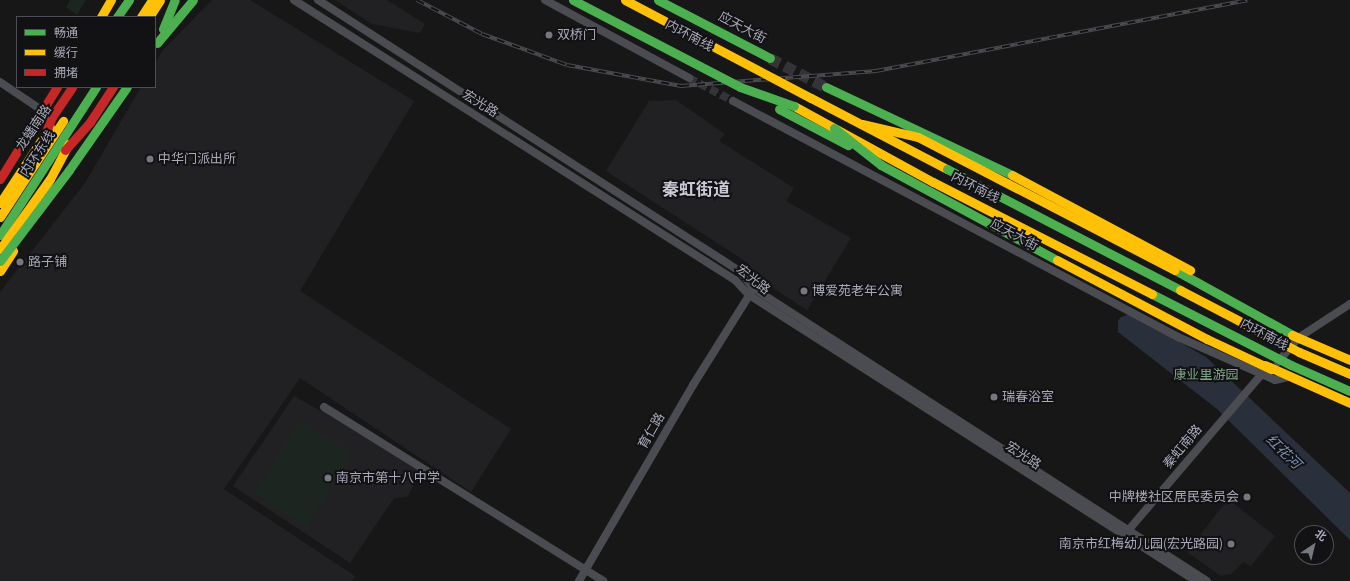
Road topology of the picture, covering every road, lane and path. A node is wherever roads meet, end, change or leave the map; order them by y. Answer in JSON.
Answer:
{"nodes":[{"id":1,"x":111,"y":0,"type":"edge"},
{"id":2,"x":129,"y":0,"type":"edge"},
{"id":3,"x":136,"y":0,"type":"edge"},
{"id":4,"x":143,"y":0,"type":"edge"},
{"id":5,"x":152,"y":0,"type":"edge"},
{"id":6,"x":160,"y":0,"type":"edge"},
{"id":7,"x":169,"y":0,"type":"edge"},
{"id":8,"x":175,"y":0,"type":"edge"},
{"id":9,"x":193,"y":0,"type":"edge"},
{"id":10,"x":294,"y":0,"type":"edge"},
{"id":11,"x":318,"y":0,"type":"edge"},
{"id":12,"x":545,"y":0,"type":"edge"},
{"id":13,"x":564,"y":0,"type":"edge"},
{"id":14,"x":573,"y":0,"type":"edge"},
{"id":15,"x":592,"y":0,"type":"edge"},
{"id":16,"x":626,"y":0,"type":"edge"},
{"id":17,"x":643,"y":0,"type":"edge"},
{"id":18,"x":658,"y":0,"type":"edge"},
{"id":19,"x":102,"y":16,"type":"edge"},
{"id":20,"x":118,"y":16,"type":"edge"},
{"id":21,"x":126,"y":16,"type":"edge"},
{"id":22,"x":133,"y":16,"type":"edge"},
{"id":23,"x":142,"y":16,"type":"edge"},
{"id":24,"x":150,"y":16,"type":"edge"},
{"id":25,"x":156,"y":20,"type":"edge"},
{"id":26,"x":156,"y":44,"type":"edge"},
{"id":27,"x":770,"y":58,"type":"tunnel mouth"},
{"id":28,"x":686,"y":64,"type":"dead end"},
{"id":29,"x":689,"y":78,"type":"tunnel mouth"},
{"id":30,"x":0,"y":82,"type":"edge"},
{"id":31,"x":826,"y":87,"type":"tunnel mouth"},
{"id":32,"x":56,"y":88,"type":"edge"},
{"id":33,"x":71,"y":88,"type":"edge"},
{"id":34,"x":77,"y":88,"type":"edge"},
{"id":35,"x":85,"y":88,"type":"edge"},
{"id":36,"x":95,"y":88,"type":"edge"},
{"id":37,"x":104,"y":88,"type":"edge"},
{"id":38,"x":112,"y":88,"type":"edge"},
{"id":39,"x":126,"y":88,"type":"edge"},
{"id":40,"x":811,"y":98,"type":"junction"},
{"id":41,"x":733,"y":101,"type":"tunnel mouth"},
{"id":42,"x":794,"y":106,"type":"junction"},
{"id":43,"x":779,"y":108,"type":"dead end"},
{"id":44,"x":52,"y":117,"type":"junction"},
{"id":45,"x":862,"y":124,"type":"junction"},
{"id":46,"x":834,"y":128,"type":"junction"},
{"id":47,"x":45,"y":134,"type":"junction"},
{"id":48,"x":65,"y":150,"type":"junction"},
{"id":49,"x":0,"y":179,"type":"edge"},
{"id":50,"x":50,"y":179,"type":"junction"},
{"id":51,"x":0,"y":203,"type":"edge"},
{"id":52,"x":0,"y":217,"type":"edge"},
{"id":53,"x":0,"y":235,"type":"edge"},
{"id":54,"x":0,"y":249,"type":"edge"},
{"id":55,"x":0,"y":261,"type":"edge"},
{"id":56,"x":0,"y":271,"type":"edge"},
{"id":57,"x":751,"y":292,"type":"junction"},
{"id":58,"x":1350,"y":304,"type":"edge"},
{"id":59,"x":1298,"y":338,"type":"junction"},
{"id":60,"x":1350,"y":360,"type":"edge"},
{"id":61,"x":1271,"y":369,"type":"junction"},
{"id":62,"x":1350,"y":374,"type":"edge"},
{"id":63,"x":1259,"y":377,"type":"junction"},
{"id":64,"x":1288,"y":377,"type":"junction"},
{"id":65,"x":1350,"y":391,"type":"edge"},
{"id":66,"x":1350,"y":403,"type":"edge"},
{"id":67,"x":324,"y":407,"type":"dead end"},
{"id":68,"x":1126,"y":533,"type":"junction"},
{"id":69,"x":586,"y":569,"type":"junction"},
{"id":70,"x":578,"y":581,"type":"edge"},
{"id":71,"x":603,"y":581,"type":"edge"},
{"id":72,"x":1196,"y":581,"type":"edge"},
{"id":73,"x":1207,"y":581,"type":"edge"}],
"edges":[{"from":1,"to":19,"type":"main road"},
{"from":2,"to":20,"type":"main road"},
{"from":3,"to":21,"type":"main road"},
{"from":4,"to":22,"type":"main road"},
{"from":5,"to":23,"type":"main road"},
{"from":6,"to":24,"type":"main road"},
{"from":7,"to":25,"type":"main road"},
{"from":8,"to":26,"type":"main road"},
{"from":9,"to":26,"type":"main road"},
{"from":10,"to":57,"type":"street","name":"宏光路"},
{"from":11,"to":57,"type":"street","name":"宏光路"},
{"from":12,"to":29,"type":"street"},
{"from":13,"to":28,"type":"main road"},
{"from":14,"to":42,"type":"main road","bridge":true},
{"from":15,"to":42,"type":"main road","name":"内环南线","bridge":true},
{"from":16,"to":40,"type":"main road","name":"内环南线","bridge":true},
{"from":17,"to":40,"type":"main road","bridge":true},
{"from":18,"to":27,"type":"main road","name":"应天大街"},
{"from":30,"to":44,"type":"street"},
{"from":31,"to":59,"type":"main road"},
{"from":32,"to":49,"type":"main road","bridge":true},
{"from":33,"to":44,"type":"main road"},
{"from":34,"to":47,"type":"main road","name":"龙蟠南路"},
{"from":35,"to":52,"type":"main road","name":"内环东线"},
{"from":36,"to":53,"type":"main road","name":"内环东线"},
{"from":37,"to":48,"type":"main road"},
{"from":38,"to":48,"type":"main road"},
{"from":39,"to":55,"type":"main road","bridge":true},
{"from":40,"to":45,"type":"main road","name":"内环南线"},
{"from":41,"to":63,"type":"street","name":"应天大街"},
{"from":42,"to":46,"type":"main road","name":"内环南线"},
{"from":43,"to":61,"type":"main road","name":"应天大街"},
{"from":44,"to":47,"type":"main road"},
{"from":45,"to":59,"type":"main road"},
{"from":45,"to":62,"type":"main road","name":"内环南线","bridge":true},
{"from":46,"to":61,"type":"main road","bridge":true},
{"from":46,"to":65,"type":"main road","name":"内环南线","bridge":true},
{"from":47,"to":51,"type":"main road","name":"龙蟠南路"},
{"from":48,"to":50,"type":"main road"},
{"from":50,"to":54,"type":"main road"},
{"from":50,"to":56,"type":"main road"},
{"from":57,"to":68,"type":"street","name":"宏光路"},
{"from":57,"to":69,"type":"street","name":"育仁路"},
{"from":58,"to":59,"type":"street"},
{"from":59,"to":60,"type":"main road"},
{"from":59,"to":61,"type":"street"},
{"from":61,"to":64,"type":"main road","name":"应天大街"},
{"from":63,"to":64,"type":"street","name":"应天大街"},
{"from":63,"to":68,"type":"street","name":"秦虹南路"},
{"from":64,"to":66,"type":"main road","name":"应天大街"},
{"from":67,"to":69,"type":"street"},
{"from":68,"to":72,"type":"street","name":"宏光路"},
{"from":68,"to":73,"type":"street","name":"宏光路"},
{"from":69,"to":70,"type":"street","name":"育仁路"},
{"from":69,"to":71,"type":"street"}]}
